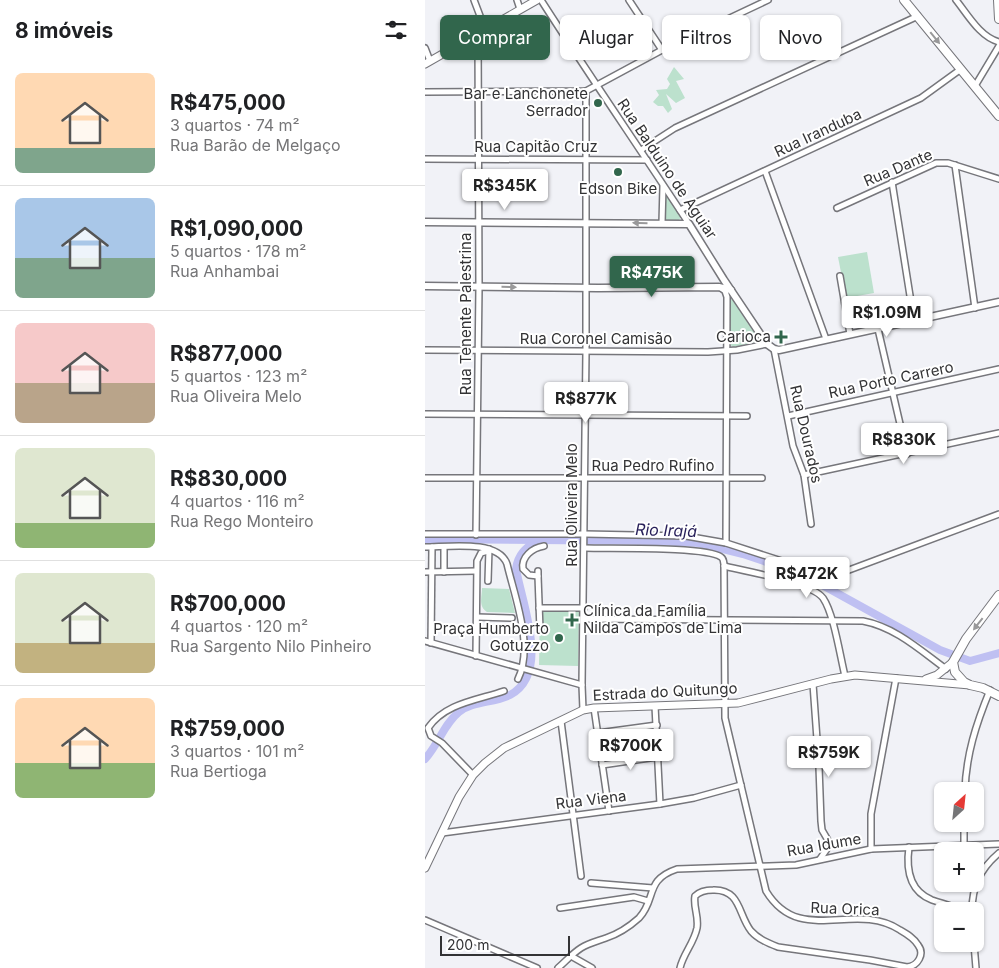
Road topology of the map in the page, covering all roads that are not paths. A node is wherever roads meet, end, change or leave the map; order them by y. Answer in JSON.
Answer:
{"nodes":[{"id":1,"x":474,"y":0,"type":"edge"},
{"id":2,"x":517,"y":0,"type":"edge"},
{"id":3,"x":537,"y":0,"type":"edge"},
{"id":4,"x":541,"y":0,"type":"edge"},
{"id":5,"x":629,"y":0,"type":"edge"},
{"id":6,"x":768,"y":0,"type":"edge"},
{"id":7,"x":904,"y":0,"type":"edge"},
{"id":8,"x":956,"y":0,"type":"edge"},
{"id":9,"x":998,"y":0,"type":"edge"},
{"id":10,"x":520,"y":9,"type":"junction"},
{"id":11,"x":477,"y":15,"type":"edge"},
{"id":12,"x":510,"y":15,"type":"edge"},
{"id":13,"x":736,"y":15,"type":"edge"},
{"id":14,"x":918,"y":16,"type":"junction"},
{"id":15,"x":999,"y":20,"type":"edge"},
{"id":16,"x":999,"y":44,"type":"edge"},
{"id":17,"x":425,"y":48,"type":"edge"},
{"id":18,"x":662,"y":50,"type":"joint"},
{"id":19,"x":440,"y":56,"type":"edge"},
{"id":20,"x":480,"y":60,"type":"edge"},
{"id":21,"x":427,"y":63,"type":"edge"},
{"id":22,"x":961,"y":70,"type":"junction"},
{"id":23,"x":597,"y":86,"type":"junction"},
{"id":24,"x":975,"y":86,"type":"junction"},
{"id":25,"x":586,"y":90,"type":"junction"},
{"id":26,"x":425,"y":92,"type":"edge"},
{"id":27,"x":479,"y":93,"type":"junction"},
{"id":28,"x":999,"y":116,"type":"edge"},
{"id":29,"x":641,"y":150,"type":"junction"},
{"id":30,"x":425,"y":159,"type":"edge"},
{"id":31,"x":479,"y":160,"type":"junction"},
{"id":32,"x":586,"y":160,"type":"junction"},
{"id":33,"x":647,"y":160,"type":"junction"},
{"id":34,"x":955,"y":165,"type":"junction"},
{"id":35,"x":765,"y":171,"type":"junction"},
{"id":36,"x":999,"y":179,"type":"edge"},
{"id":37,"x":892,"y":182,"type":"junction"},
{"id":38,"x":663,"y":185,"type":"junction"},
{"id":39,"x":837,"y":208,"type":"dead end"},
{"id":40,"x":680,"y":210,"type":"junction"},
{"id":41,"x":425,"y":222,"type":"edge"},
{"id":42,"x":479,"y":222,"type":"junction"},
{"id":43,"x":585,"y":223,"type":"junction"},
{"id":44,"x":663,"y":223,"type":"junction"},
{"id":45,"x":689,"y":224,"type":"junction"},
{"id":46,"x":840,"y":276,"type":"dead end"},
{"id":47,"x":724,"y":280,"type":"junction"},
{"id":48,"x":425,"y":286,"type":"edge"},
{"id":49,"x":479,"y":287,"type":"junction"},
{"id":50,"x":720,"y":287,"type":"junction"},
{"id":51,"x":585,"y":288,"type":"junction"},
{"id":52,"x":730,"y":293,"type":"junction"},
{"id":53,"x":999,"y":302,"type":"edge"},
{"id":54,"x":975,"y":308,"type":"junction"},
{"id":55,"x":914,"y":321,"type":"junction"},
{"id":56,"x":878,"y":329,"type":"junction"},
{"id":57,"x":850,"y":334,"type":"junction"},
{"id":58,"x":827,"y":340,"type":"junction"},
{"id":59,"x":767,"y":344,"type":"junction"},
{"id":60,"x":774,"y":349,"type":"junction"},
{"id":61,"x":425,"y":350,"type":"edge"},
{"id":62,"x":477,"y":350,"type":"junction"},
{"id":63,"x":726,"y":351,"type":"junction"},
{"id":64,"x":586,"y":352,"type":"junction"},
{"id":65,"x":999,"y":369,"type":"edge"},
{"id":66,"x":892,"y":392,"type":"junction"},
{"id":67,"x":425,"y":414,"type":"edge"},
{"id":68,"x":585,"y":414,"type":"junction"},
{"id":69,"x":478,"y":415,"type":"junction"},
{"id":70,"x":727,"y":416,"type":"junction"},
{"id":71,"x":747,"y":416,"type":"dead end"},
{"id":72,"x":788,"y":416,"type":"junction"},
{"id":73,"x":999,"y":433,"type":"edge"},
{"id":74,"x":907,"y":454,"type":"junction"},
{"id":75,"x":804,"y":475,"type":"junction"},
{"id":76,"x":476,"y":477,"type":"junction"},
{"id":77,"x":425,"y":478,"type":"edge"},
{"id":78,"x":585,"y":478,"type":"junction"},
{"id":79,"x":727,"y":478,"type":"junction"},
{"id":80,"x":762,"y":478,"type":"dead end"},
{"id":81,"x":999,"y":514,"type":"edge"},
{"id":82,"x":811,"y":524,"type":"dead end"},
{"id":83,"x":425,"y":534,"type":"edge"},
{"id":84,"x":585,"y":534,"type":"junction"},
{"id":85,"x":476,"y":535,"type":"junction"},
{"id":86,"x":726,"y":543,"type":"junction"},
{"id":87,"x":544,"y":546,"type":"dead end"},
{"id":88,"x":585,"y":546,"type":"junction"},
{"id":89,"x":425,"y":547,"type":"edge"},
{"id":90,"x":432,"y":547,"type":"junction"},
{"id":91,"x":444,"y":547,"type":"junction"},
{"id":92,"x":489,"y":550,"type":"junction"},
{"id":93,"x":724,"y":566,"type":"junction"},
{"id":94,"x":476,"y":571,"type":"junction"},
{"id":95,"x":425,"y":572,"type":"edge"},
{"id":96,"x":433,"y":572,"type":"junction"},
{"id":97,"x":444,"y":572,"type":"junction"},
{"id":98,"x":487,"y":581,"type":"dead end"},
{"id":99,"x":999,"y":595,"type":"edge"},
{"id":100,"x":539,"y":608,"type":"junction"},
{"id":101,"x":584,"y":608,"type":"junction"},
{"id":102,"x":477,"y":617,"type":"junction"},
{"id":103,"x":512,"y":618,"type":"dead end"},
{"id":104,"x":584,"y":619,"type":"junction"},
{"id":105,"x":725,"y":620,"type":"junction"},
{"id":106,"x":831,"y":620,"type":"junction"},
{"id":107,"x":539,"y":630,"type":"dead end"},
{"id":108,"x":425,"y":641,"type":"edge"},
{"id":109,"x":431,"y":643,"type":"junction"},
{"id":110,"x":476,"y":656,"type":"junction"},
{"id":111,"x":955,"y":658,"type":"junction"},
{"id":112,"x":524,"y":669,"type":"junction"},
{"id":113,"x":945,"y":669,"type":"junction"},
{"id":114,"x":845,"y":676,"type":"junction"},
{"id":115,"x":896,"y":678,"type":"junction"},
{"id":116,"x":518,"y":679,"type":"dead end"},
{"id":117,"x":919,"y":680,"type":"junction"},
{"id":118,"x":813,"y":684,"type":"junction"},
{"id":119,"x":582,"y":685,"type":"junction"},
{"id":120,"x":970,"y":686,"type":"junction"},
{"id":121,"x":990,"y":690,"type":"junction"},
{"id":122,"x":504,"y":691,"type":"dead end"},
{"id":123,"x":999,"y":696,"type":"edge"},
{"id":124,"x":725,"y":704,"type":"junction"},
{"id":125,"x":655,"y":706,"type":"junction"},
{"id":126,"x":594,"y":708,"type":"junction"},
{"id":127,"x":583,"y":710,"type":"junction"},
{"id":128,"x":561,"y":721,"type":"junction"},
{"id":129,"x":657,"y":725,"type":"junction"},
{"id":130,"x":598,"y":733,"type":"junction"},
{"id":131,"x":657,"y":757,"type":"junction"},
{"id":132,"x":603,"y":765,"type":"junction"},
{"id":133,"x":473,"y":775,"type":"junction"},
{"id":134,"x":965,"y":782,"type":"edge"},
{"id":135,"x":741,"y":785,"type":"junction"},
{"id":136,"x":660,"y":804,"type":"junction"},
{"id":137,"x":609,"y":810,"type":"junction"},
{"id":138,"x":573,"y":815,"type":"junction"},
{"id":139,"x":442,"y":833,"type":"junction"},
{"id":140,"x":984,"y":844,"type":"edge"},
{"id":141,"x":999,"y":844,"type":"edge"},
{"id":142,"x":934,"y":846,"type":"edge"},
{"id":143,"x":909,"y":847,"type":"junction"},
{"id":144,"x":871,"y":849,"type":"junction"},
{"id":145,"x":999,"y":853,"type":"edge"},
{"id":146,"x":819,"y":859,"type":"junction"},
{"id":147,"x":760,"y":866,"type":"junction"},
{"id":148,"x":425,"y":868,"type":"edge"},
{"id":149,"x":581,"y":876,"type":"dead end"},
{"id":150,"x":591,"y":884,"type":"dead end"},
{"id":151,"x":653,"y":888,"type":"junction"},
{"id":152,"x":648,"y":901,"type":"junction"},
{"id":153,"x":939,"y":902,"type":"edge"},
{"id":154,"x":972,"y":902,"type":"edge"},
{"id":155,"x":560,"y":908,"type":"dead end"},
{"id":156,"x":425,"y":920,"type":"edge"},
{"id":157,"x":975,"y":952,"type":"edge"},
{"id":158,"x":571,"y":956,"type":"junction"},
{"id":159,"x":912,"y":967,"type":"edge"},
{"id":160,"x":537,"y":968,"type":"edge"},
{"id":161,"x":558,"y":968,"type":"edge"},
{"id":162,"x":592,"y":968,"type":"edge"},
{"id":163,"x":680,"y":968,"type":"edge"},
{"id":164,"x":976,"y":968,"type":"edge"}],
"edges":[{"from":1,"to":11,"type":"street","name":"Rua Tenente Palestrina"},
{"from":2,"to":10,"type":"street"},
{"from":3,"to":10,"type":"main road"},
{"from":4,"to":23,"type":"street","name":"Rua Balduino de Aguiar"},
{"from":5,"to":18,"type":"street"},
{"from":6,"to":13,"type":"street"},
{"from":7,"to":14,"type":"main road"},
{"from":8,"to":16,"type":"street"},
{"from":9,"to":15,"type":"main road"},
{"from":10,"to":12,"type":"main road"},
{"from":14,"to":22,"type":"main road","one_way":true},
{"from":14,"to":29,"type":"street"},
{"from":16,"to":24,"type":"street"},
{"from":17,"to":21,"type":"street"},
{"from":18,"to":23,"type":"street"},
{"from":19,"to":21,"type":"main road"},
{"from":20,"to":27,"type":"street","name":"Rua Tenente Palestrina"},
{"from":22,"to":24,"type":"main road"},
{"from":22,"to":35,"type":"street","name":"Rua Iranduba"},
{"from":23,"to":25,"type":"street"},
{"from":23,"to":29,"type":"street","name":"Rua Balduino de Aguiar"},
{"from":24,"to":28,"type":"main road"},
{"from":25,"to":27,"type":"street"},
{"from":25,"to":32,"type":"street","name":"Rua Oliveira Melo"},
{"from":26,"to":27,"type":"street"},
{"from":27,"to":31,"type":"street","name":"Rua Tenente Palestrina"},
{"from":29,"to":33,"type":"street","name":"Rua Balduino de Aguiar"},
{"from":30,"to":31,"type":"street","name":"Rua Capitão Cruz"},
{"from":31,"to":32,"type":"street","name":"Rua Capitão Cruz"},
{"from":31,"to":42,"type":"street","name":"Rua Tenente Palestrina"},
{"from":32,"to":33,"type":"street","name":"Rua Capitão Cruz"},
{"from":32,"to":43,"type":"street","name":"Rua Oliveira Melo"},
{"from":33,"to":38,"type":"street","name":"Rua Balduino de Aguiar"},
{"from":34,"to":36,"type":"street","name":"Rua Dante"},
{"from":34,"to":37,"type":"street","name":"Rua Dante"},
{"from":34,"to":54,"type":"street"},
{"from":35,"to":40,"type":"street","name":"Rua Iranduba"},
{"from":35,"to":58,"type":"street"},
{"from":37,"to":39,"type":"street","name":"Rua Dante"},
{"from":37,"to":55,"type":"street"},
{"from":38,"to":40,"type":"street","name":"Rua Balduino de Aguiar"},
{"from":38,"to":44,"type":"street"},
{"from":40,"to":45,"type":"street","name":"Rua Balduino de Aguiar"},
{"from":41,"to":42,"type":"street"},
{"from":42,"to":43,"type":"street"},
{"from":42,"to":49,"type":"street","name":"Rua Tenente Palestrina"},
{"from":44,"to":43,"type":"street","one_way":true},
{"from":43,"to":51,"type":"street","name":"Rua Oliveira Melo"},
{"from":44,"to":45,"type":"street"},
{"from":45,"to":47,"type":"street","name":"Rua Balduino de Aguiar"},
{"from":46,"to":57,"type":"street"},
{"from":47,"to":50,"type":"street"},
{"from":47,"to":52,"type":"street","name":"Rua Balduino de Aguiar"},
{"from":48,"to":49,"type":"street"},
{"from":49,"to":51,"type":"street","one_way":true},
{"from":49,"to":62,"type":"street","name":"Rua Tenente Palestrina"},
{"from":50,"to":51,"type":"street"},
{"from":50,"to":52,"type":"street"},
{"from":51,"to":64,"type":"street","name":"Rua Oliveira Melo"},
{"from":52,"to":59,"type":"street","name":"Rua Balduino de Aguiar"},
{"from":52,"to":63,"type":"street"},
{"from":53,"to":54,"type":"street"},
{"from":54,"to":55,"type":"street"},
{"from":55,"to":56,"type":"street"},
{"from":56,"to":57,"type":"street"},
{"from":56,"to":66,"type":"street"},
{"from":57,"to":58,"type":"street"},
{"from":58,"to":60,"type":"street"},
{"from":59,"to":60,"type":"street","name":"Rua Balduino de Aguiar"},
{"from":59,"to":63,"type":"street","name":"Rua Coronel Camisão"},
{"from":60,"to":72,"type":"street","name":"Rua Dourados"},
{"from":61,"to":62,"type":"street","name":"Rua Coronel Camisão"},
{"from":62,"to":64,"type":"street","name":"Rua Coronel Camisão"},
{"from":62,"to":69,"type":"street","name":"Rua Tenente Palestrina"},
{"from":63,"to":64,"type":"street","name":"Rua Coronel Camisão"},
{"from":63,"to":70,"type":"street"},
{"from":64,"to":68,"type":"street","name":"Rua Oliveira Melo"},
{"from":65,"to":66,"type":"street","name":"Rua Porto Carrero"},
{"from":66,"to":72,"type":"street","name":"Rua Porto Carrero"},
{"from":66,"to":74,"type":"street"},
{"from":67,"to":69,"type":"street"},
{"from":68,"to":69,"type":"street"},
{"from":68,"to":70,"type":"street"},
{"from":68,"to":78,"type":"street","name":"Rua Oliveira Melo"},
{"from":69,"to":76,"type":"street","name":"Rua Tenente Palestrina"},
{"from":70,"to":71,"type":"street"},
{"from":70,"to":79,"type":"street"},
{"from":72,"to":75,"type":"street","name":"Rua Dourados"},
{"from":73,"to":74,"type":"street"},
{"from":74,"to":75,"type":"street"},
{"from":75,"to":82,"type":"street","name":"Rua Dourados"},
{"from":76,"to":77,"type":"street","name":"Rua Pedro Rufino"},
{"from":76,"to":78,"type":"street","name":"Rua Pedro Rufino"},
{"from":76,"to":85,"type":"street","name":"Rua Tenente Palestrina"},
{"from":78,"to":79,"type":"street","name":"Rua Pedro Rufino"},
{"from":78,"to":84,"type":"street","name":"Rua Oliveira Melo"},
{"from":79,"to":80,"type":"street","name":"Rua Pedro Rufino"},
{"from":79,"to":86,"type":"street"},
{"from":81,"to":86,"type":"street"},
{"from":83,"to":85,"type":"street"},
{"from":84,"to":85,"type":"street"},
{"from":84,"to":86,"type":"street"},
{"from":84,"to":88,"type":"street","name":"Rua Oliveira Melo"},
{"from":87,"to":100,"type":"street"},
{"from":88,"to":93,"type":"street","name":"Rua Orica"},
{"from":88,"to":101,"type":"street","name":"Rua Oliveira Melo"},
{"from":89,"to":90,"type":"street"},
{"from":90,"to":91,"type":"street"},
{"from":90,"to":96,"type":"street"},
{"from":91,"to":92,"type":"street"},
{"from":91,"to":97,"type":"street"},
{"from":92,"to":94,"type":"street"},
{"from":92,"to":98,"type":"street"},
{"from":92,"to":112,"type":"street"},
{"from":93,"to":105,"type":"street","name":"Rua Orica"},
{"from":93,"to":106,"type":"street"},
{"from":94,"to":97,"type":"street"},
{"from":94,"to":102,"type":"street"},
{"from":95,"to":96,"type":"street"},
{"from":96,"to":97,"type":"street"},
{"from":96,"to":109,"type":"street"},
{"from":99,"to":111,"type":"main road","one_way":true},
{"from":100,"to":101,"type":"street"},
{"from":100,"to":107,"type":"street"},
{"from":101,"to":104,"type":"street","name":"Rua Oliveira Melo"},
{"from":102,"to":103,"type":"street"},
{"from":102,"to":110,"type":"street"},
{"from":104,"to":105,"type":"street"},
{"from":104,"to":119,"type":"street","name":"Rua Oliveira Melo"},
{"from":105,"to":106,"type":"street"},
{"from":105,"to":124,"type":"street","name":"Rua Orica"},
{"from":106,"to":113,"type":"street"},
{"from":106,"to":114,"type":"street"},
{"from":108,"to":109,"type":"street"},
{"from":109,"to":110,"type":"street"},
{"from":110,"to":112,"type":"street"},
{"from":111,"to":113,"type":"main road","name":"Estrada do Quitungo"},
{"from":111,"to":120,"type":"main road"},
{"from":112,"to":116,"type":"street"},
{"from":112,"to":119,"type":"street"},
{"from":113,"to":117,"type":"main road","name":"Estrada do Quitungo"},
{"from":114,"to":115,"type":"main road","name":"Estrada do Quitungo"},
{"from":114,"to":118,"type":"main road","name":"Estrada do Quitungo"},
{"from":115,"to":117,"type":"main road","name":"Estrada do Quitungo"},
{"from":115,"to":144,"type":"street"},
{"from":117,"to":120,"type":"main road","name":"Estrada do Quitungo"},
{"from":118,"to":124,"type":"main road","name":"Estrada do Quitungo"},
{"from":118,"to":146,"type":"street"},
{"from":119,"to":127,"type":"street","name":"Rua Oliveira Melo"},
{"from":120,"to":121,"type":"main road","name":"Estrada do Quitungo"},
{"from":121,"to":123,"type":"main road","name":"Estrada do Quitungo"},
{"from":121,"to":134,"type":"street"},
{"from":122,"to":133,"type":"street"},
{"from":124,"to":125,"type":"main road","name":"Estrada do Quitungo"},
{"from":124,"to":135,"type":"street","name":"Rua Orica"},
{"from":125,"to":126,"type":"main road","name":"Estrada do Quitungo"},
{"from":125,"to":129,"type":"street"},
{"from":126,"to":127,"type":"main road","name":"Estrada do Quitungo"},
{"from":126,"to":130,"type":"street"},
{"from":127,"to":128,"type":"main road","name":"Estrada do Quitungo"},
{"from":128,"to":133,"type":"main road","name":"Estrada do Quitungo"},
{"from":128,"to":138,"type":"street"},
{"from":129,"to":130,"type":"street"},
{"from":129,"to":131,"type":"street"},
{"from":130,"to":132,"type":"street"},
{"from":131,"to":132,"type":"street"},
{"from":131,"to":136,"type":"street"},
{"from":132,"to":137,"type":"street"},
{"from":133,"to":139,"type":"main road","name":"Estrada do Quitungo"},
{"from":135,"to":136,"type":"street","name":"Rua Viena"},
{"from":135,"to":147,"type":"street","name":"Rua Orica"},
{"from":136,"to":137,"type":"street","name":"Rua Viena"},
{"from":137,"to":138,"type":"street","name":"Rua Viena"},
{"from":138,"to":139,"type":"street","name":"Rua Viena"},
{"from":138,"to":149,"type":"street"},
{"from":139,"to":148,"type":"main road","name":"Estrada do Quitungo"},
{"from":140,"to":141,"type":"street","name":"Rua Idume"},
{"from":142,"to":143,"type":"street","name":"Rua Idume"},
{"from":143,"to":144,"type":"street","name":"Rua Idume"},
{"from":143,"to":153,"type":"street"},
{"from":144,"to":146,"type":"street","name":"Rua Idume"},
{"from":145,"to":154,"type":"street"},
{"from":146,"to":147,"type":"street","name":"Rua Idume"},
{"from":147,"to":151,"type":"street","name":"Rua Idume"},
{"from":147,"to":159,"type":"street","name":"Rua Orica"},
{"from":150,"to":151,"type":"street"},
{"from":151,"to":152,"type":"street","name":"Rua Idume"},
{"from":152,"to":155,"type":"street"},
{"from":152,"to":158,"type":"street","name":"Rua Idume"},
{"from":156,"to":160,"type":"street"},
{"from":157,"to":164,"type":"street"},
{"from":158,"to":161,"type":"street"},
{"from":158,"to":162,"type":"street"},
{"from":159,"to":163,"type":"street","name":"Rua Orica"}]}
